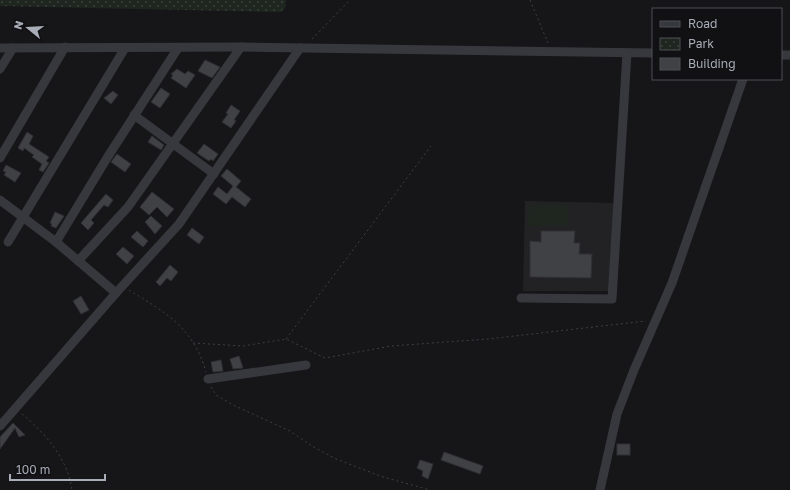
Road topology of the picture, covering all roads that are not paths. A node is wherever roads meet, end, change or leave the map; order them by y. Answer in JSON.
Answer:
{"nodes":[{"id":1,"x":65,"y":47,"type":"junction"},
{"id":2,"x":241,"y":47,"type":"junction"},
{"id":3,"x":0,"y":48,"type":"edge"},
{"id":4,"x":13,"y":48,"type":"junction"},
{"id":5,"x":125,"y":48,"type":"junction"},
{"id":6,"x":178,"y":48,"type":"junction"},
{"id":7,"x":300,"y":48,"type":"junction"},
{"id":8,"x":627,"y":53,"type":"junction"},
{"id":9,"x":652,"y":54,"type":"edge"},
{"id":10,"x":0,"y":69,"type":"edge"},
{"id":11,"x":743,"y":80,"type":"edge"},
{"id":12,"x":134,"y":115,"type":"junction"},
{"id":13,"x":174,"y":144,"type":"junction"},
{"id":14,"x":0,"y":158,"type":"edge"},
{"id":15,"x":214,"y":174,"type":"junction"},
{"id":16,"x":0,"y":200,"type":"edge"},
{"id":17,"x":24,"y":217,"type":"junction"},
{"id":18,"x":8,"y":242,"type":"dead end"},
{"id":19,"x":56,"y":242,"type":"junction"},
{"id":20,"x":78,"y":261,"type":"junction"},
{"id":21,"x":119,"y":289,"type":"junction"},
{"id":22,"x":521,"y":298,"type":"dead end"},
{"id":23,"x":306,"y":365,"type":"dead end"},
{"id":24,"x":208,"y":379,"type":"road end"},
{"id":25,"x":0,"y":426,"type":"edge"},
{"id":26,"x":600,"y":490,"type":"edge"}],
"edges":[{"from":1,"to":4,"type":"street"},
{"from":1,"to":5,"type":"street"},
{"from":1,"to":14,"type":"street"},
{"from":2,"to":6,"type":"street"},
{"from":2,"to":7,"type":"street"},
{"from":2,"to":13,"type":"street"},
{"from":3,"to":4,"type":"street"},
{"from":4,"to":10,"type":"street"},
{"from":5,"to":6,"type":"street"},
{"from":5,"to":17,"type":"street"},
{"from":6,"to":12,"type":"street"},
{"from":7,"to":8,"type":"street"},
{"from":7,"to":15,"type":"street"},
{"from":8,"to":9,"type":"street"},
{"from":8,"to":22,"type":"street"},
{"from":11,"to":26,"type":"street"},
{"from":12,"to":13,"type":"street"},
{"from":12,"to":19,"type":"street"},
{"from":13,"to":15,"type":"street"},
{"from":13,"to":20,"type":"street"},
{"from":15,"to":21,"type":"street"},
{"from":16,"to":17,"type":"street"},
{"from":17,"to":18,"type":"street"},
{"from":17,"to":19,"type":"street"},
{"from":19,"to":20,"type":"street"},
{"from":20,"to":21,"type":"street"},
{"from":21,"to":25,"type":"street"},
{"from":23,"to":24,"type":"street"}]}
